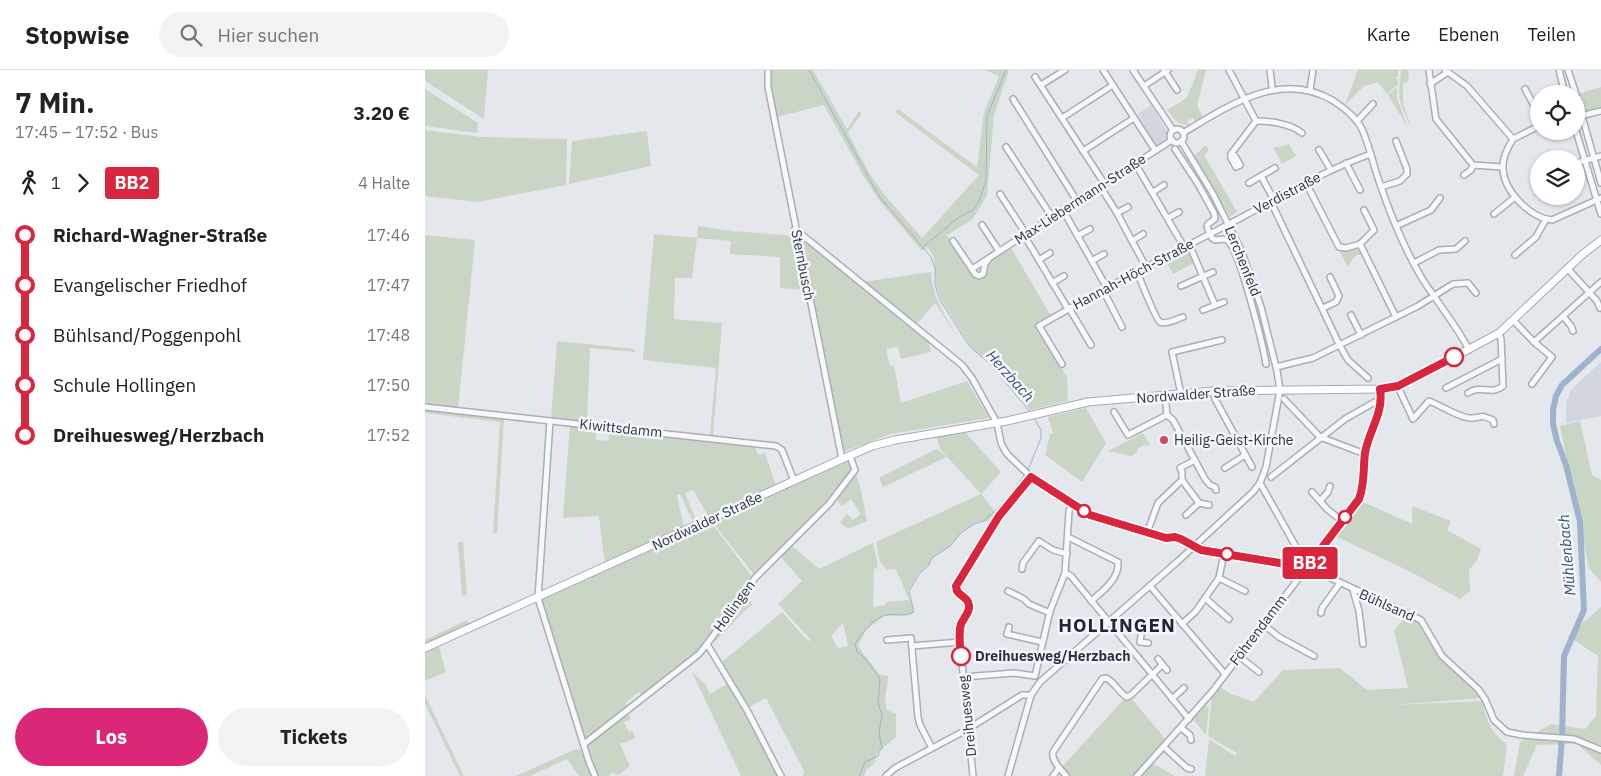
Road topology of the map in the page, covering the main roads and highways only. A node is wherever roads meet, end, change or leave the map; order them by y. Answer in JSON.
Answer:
{"nodes":[{"id":1,"x":1601,"y":240,"type":"edge"},
{"id":2,"x":425,"y":648,"type":"edge"}],
"edges":[{"from":1,"to":2,"type":"main road","name":"Nordwalder Straße"}]}
